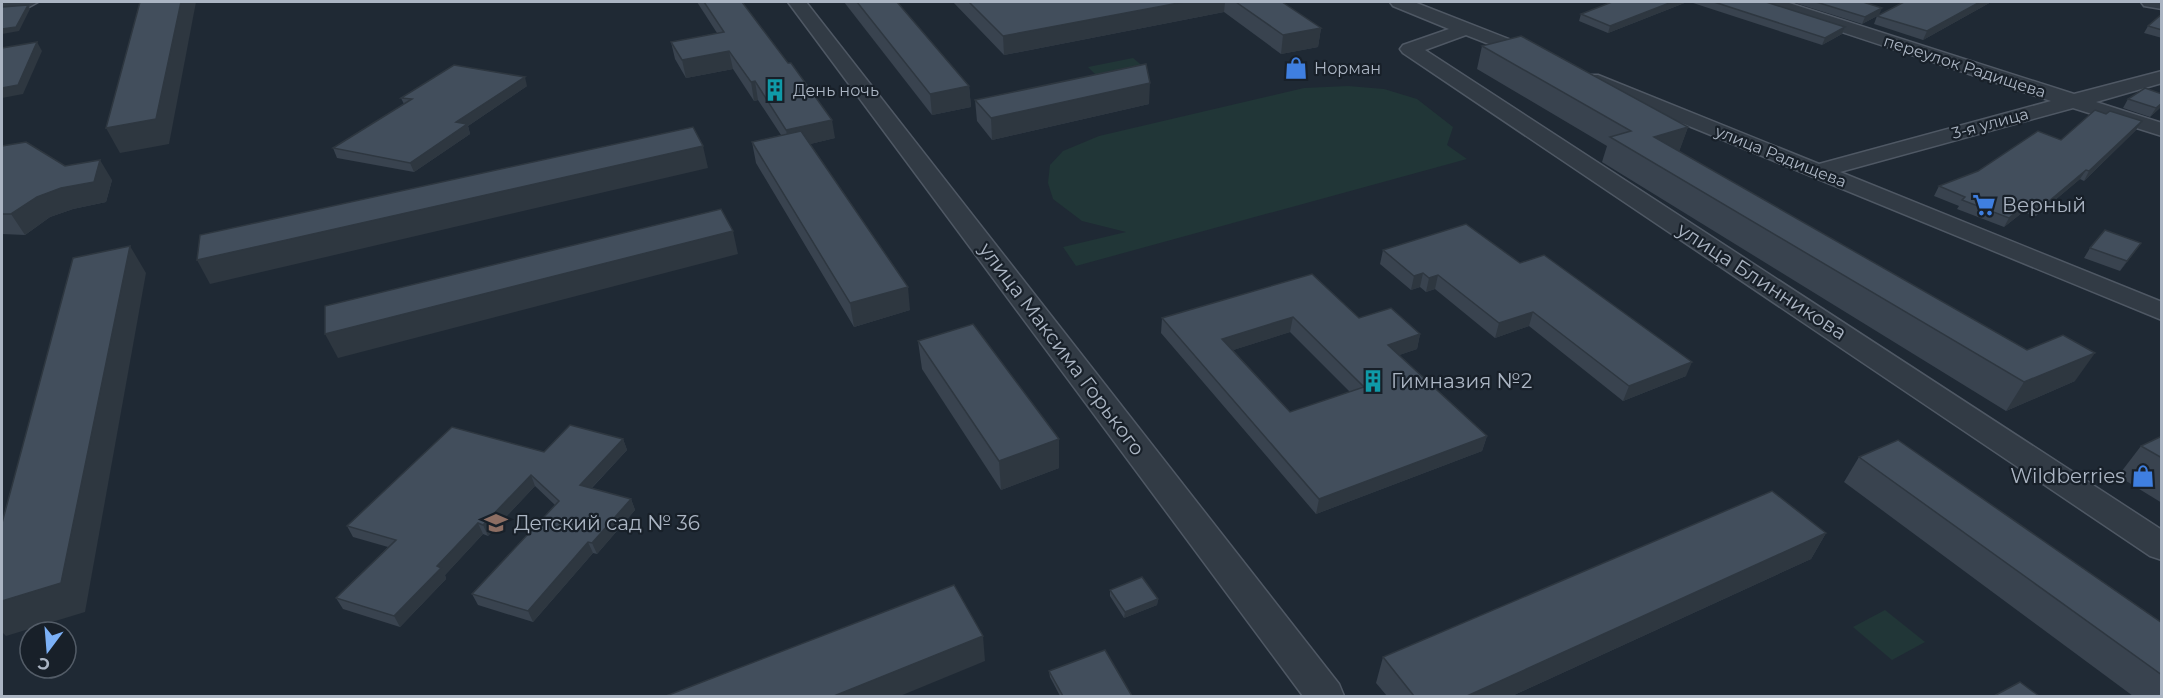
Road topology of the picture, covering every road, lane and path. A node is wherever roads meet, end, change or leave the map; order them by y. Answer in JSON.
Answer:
{"nodes":[{"id":1,"x":28,"y":2,"type":"edge"},
{"id":2,"x":797,"y":2,"type":"edge"},
{"id":3,"x":1399,"y":2,"type":"edge"},
{"id":4,"x":1769,"y":2,"type":"edge"},
{"id":5,"x":2150,"y":2,"type":"edge"},
{"id":6,"x":2162,"y":4,"type":"edge"},
{"id":7,"x":2,"y":5,"type":"edge"},
{"id":8,"x":1466,"y":29,"type":"junction"},
{"id":9,"x":1552,"y":63,"type":"edge"},
{"id":10,"x":1573,"y":72,"type":"edge"},
{"id":11,"x":2162,"y":76,"type":"edge"},
{"id":12,"x":2072,"y":100,"type":"junction"},
{"id":13,"x":2162,"y":130,"type":"edge"},
{"id":14,"x":1818,"y":171,"type":"junction"},
{"id":15,"x":2162,"y":312,"type":"edge"},
{"id":16,"x":2162,"y":547,"type":"edge"},
{"id":17,"x":1325,"y":696,"type":"edge"}],
"edges":[{"from":1,"to":7,"type":"street"},
{"from":2,"to":17,"type":"street","name":"улица Максима Горького"},
{"from":3,"to":8,"type":"street"},
{"from":4,"to":12,"type":"street","name":"переулок Радищева"},
{"from":5,"to":6,"type":"street"},
{"from":8,"to":9,"type":"street"},
{"from":8,"to":16,"type":"street","name":"улица Блинникова"},
{"from":10,"to":14,"type":"street","name":"улица Радищева"},
{"from":11,"to":12,"type":"street","name":"3-я улица"},
{"from":12,"to":13,"type":"street","name":"переулок Радищева"},
{"from":12,"to":14,"type":"street","name":"3-я улица"},
{"from":14,"to":15,"type":"street","name":"улица Радищева"}]}
